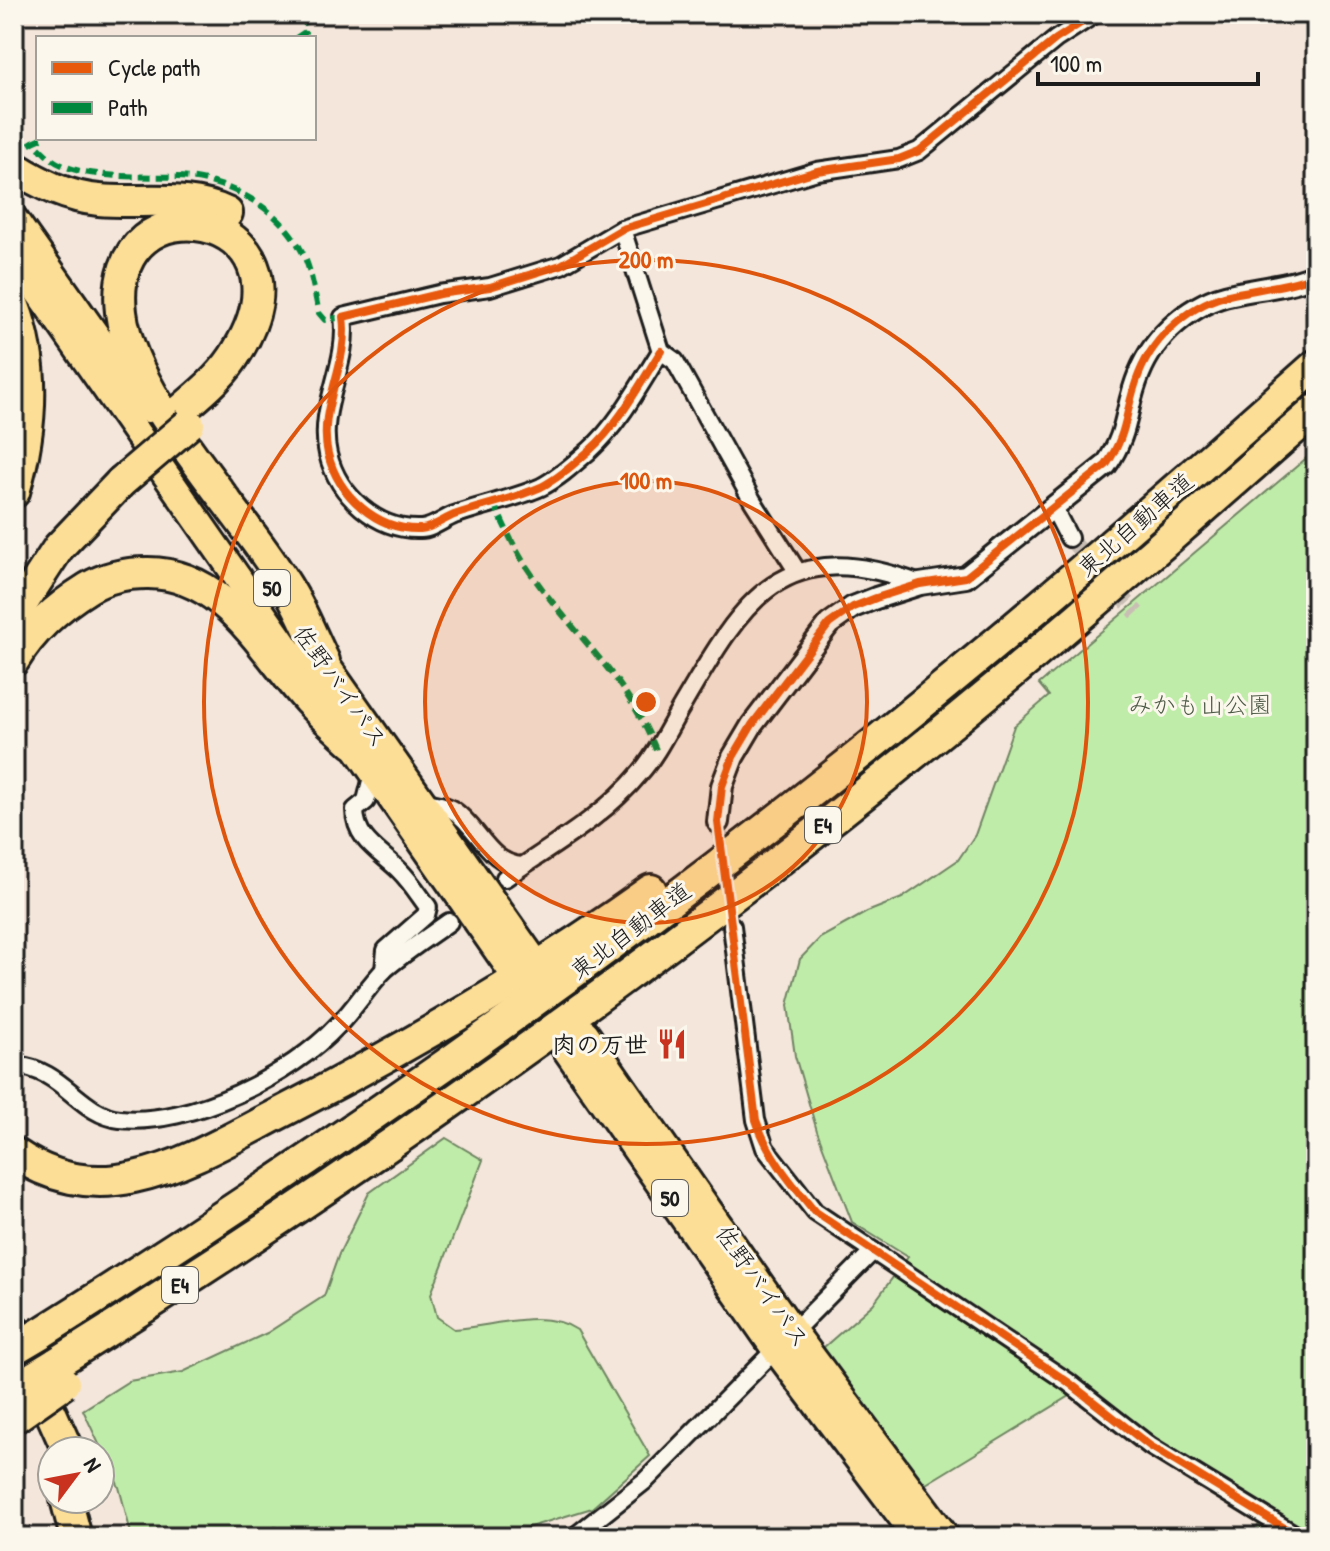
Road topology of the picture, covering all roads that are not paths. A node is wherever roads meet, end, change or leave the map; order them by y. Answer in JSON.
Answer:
{"nodes":[{"id":1,"x":1095,"y":14,"type":"edge"},
{"id":2,"x":14,"y":167,"type":"edge"},
{"id":3,"x":14,"y":219,"type":"edge"},
{"id":4,"x":622,"y":229,"type":"junction"},
{"id":5,"x":14,"y":257,"type":"edge"},
{"id":6,"x":1316,"y":275,"type":"edge"},
{"id":7,"x":14,"y":306,"type":"edge"},
{"id":8,"x":661,"y":351,"type":"junction"},
{"id":9,"x":1316,"y":365,"type":"edge"},
{"id":10,"x":1316,"y":410,"type":"edge"},
{"id":11,"x":184,"y":418,"type":"junction"},
{"id":12,"x":117,"y":475,"type":"junction"},
{"id":13,"x":14,"y":492,"type":"edge"},
{"id":14,"x":1054,"y":509,"type":"junction"},
{"id":15,"x":1069,"y":538,"type":"tunnel mouth"},
{"id":16,"x":797,"y":571,"type":"junction"},
{"id":17,"x":14,"y":584,"type":"edge"},
{"id":18,"x":920,"y":584,"type":"junction"},
{"id":19,"x":14,"y":616,"type":"edge"},
{"id":20,"x":14,"y":660,"type":"edge"},
{"id":21,"x":324,"y":661,"type":"junction"},
{"id":22,"x":951,"y":680,"type":"junction"},
{"id":23,"x":353,"y":743,"type":"junction"},
{"id":24,"x":373,"y":773,"type":"junction"},
{"id":25,"x":422,"y":801,"type":"junction"},
{"id":26,"x":718,"y":822,"type":"tunnel mouth"},
{"id":27,"x":522,"y":866,"type":"junction"},
{"id":28,"x":505,"y":878,"type":"dead end"},
{"id":29,"x":449,"y":922,"type":"dead end"},
{"id":30,"x":732,"y":926,"type":"tunnel mouth"},
{"id":31,"x":384,"y":970,"type":"junction"},
{"id":32,"x":575,"y":1040,"type":"dead end"},
{"id":33,"x":14,"y":1065,"type":"edge"},
{"id":34,"x":14,"y":1153,"type":"edge"},
{"id":35,"x":873,"y":1251,"type":"junction"},
{"id":36,"x":27,"y":1331,"type":"edge"},
{"id":37,"x":784,"y":1339,"type":"junction"},
{"id":38,"x":14,"y":1349,"type":"edge"},
{"id":39,"x":59,"y":1374,"type":"junction"},
{"id":40,"x":14,"y":1379,"type":"edge"},
{"id":41,"x":14,"y":1389,"type":"edge"},
{"id":42,"x":14,"y":1418,"type":"edge"},
{"id":43,"x":39,"y":1435,"type":"edge"},
{"id":44,"x":63,"y":1435,"type":"edge"},
{"id":45,"x":70,"y":1515,"type":"edge"},
{"id":46,"x":90,"y":1515,"type":"edge"},
{"id":47,"x":76,"y":1537,"type":"edge"},
{"id":48,"x":95,"y":1537,"type":"edge"},
{"id":49,"x":574,"y":1537,"type":"edge"},
{"id":50,"x":917,"y":1537,"type":"edge"},
{"id":51,"x":946,"y":1537,"type":"edge"},
{"id":52,"x":1299,"y":1537,"type":"edge"}],
"edges":[{"from":1,"to":4,"type":"street"},
{"from":2,"to":11,"type":"highway"},
{"from":3,"to":21,"type":"highway","name":"佐野バイパス","number":"50"},
{"from":4,"to":8,"type":"street"},
{"from":4,"to":8,"type":"street"},
{"from":5,"to":23,"type":"highway","name":"佐野バイパス","number":"50"},
{"from":6,"to":14,"type":"street"},
{"from":7,"to":13,"type":"highway"},
{"from":8,"to":16,"type":"street"},
{"from":9,"to":22,"type":"highway","name":"東北自動車道","number":"E4"},
{"from":10,"to":39,"type":"highway","name":"東北自動車道","number":"E4"},
{"from":11,"to":12,"type":"highway","bridge":true},
{"from":11,"to":21,"type":"highway"},
{"from":12,"to":17,"type":"highway"},
{"from":12,"to":19,"type":"highway"},
{"from":14,"to":15,"type":"street"},
{"from":14,"to":18,"type":"street"},
{"from":16,"to":18,"type":"street"},
{"from":16,"to":27,"type":"street"},
{"from":18,"to":26,"type":"street"},
{"from":20,"to":23,"type":"highway"},
{"from":21,"to":25,"type":"highway","name":"佐野バイパス","number":"50"},
{"from":22,"to":34,"type":"highway"},
{"from":22,"to":36,"type":"highway","name":"東北自動車道","number":"E4"},
{"from":23,"to":24,"type":"highway","name":"佐野バイパス","number":"50"},
{"from":24,"to":25,"type":"highway","name":"佐野バイパス","number":"50"},
{"from":24,"to":31,"type":"street"},
{"from":25,"to":27,"type":"street"},
{"from":27,"to":28,"type":"street"},
{"from":29,"to":31,"type":"street"},
{"from":30,"to":35,"type":"street"},
{"from":31,"to":33,"type":"street"},
{"from":32,"to":37,"type":"highway","name":"佐野バイパス","number":"50"},
{"from":35,"to":37,"type":"street"},
{"from":35,"to":52,"type":"street"},
{"from":36,"to":38,"type":"highway","name":"東北自動車道","number":"E4","bridge":true},
{"from":36,"to":44,"type":"highway"},
{"from":37,"to":49,"type":"street"},
{"from":37,"to":50,"type":"highway","name":"佐野バイパス","number":"50"},
{"from":37,"to":51,"type":"highway","name":"佐野バイパス","number":"50"},
{"from":39,"to":41,"type":"highway","bridge":true},
{"from":39,"to":42,"type":"highway","bridge":true},
{"from":40,"to":43,"type":"highway"},
{"from":45,"to":47,"type":"highway"},
{"from":46,"to":48,"type":"highway"}]}
